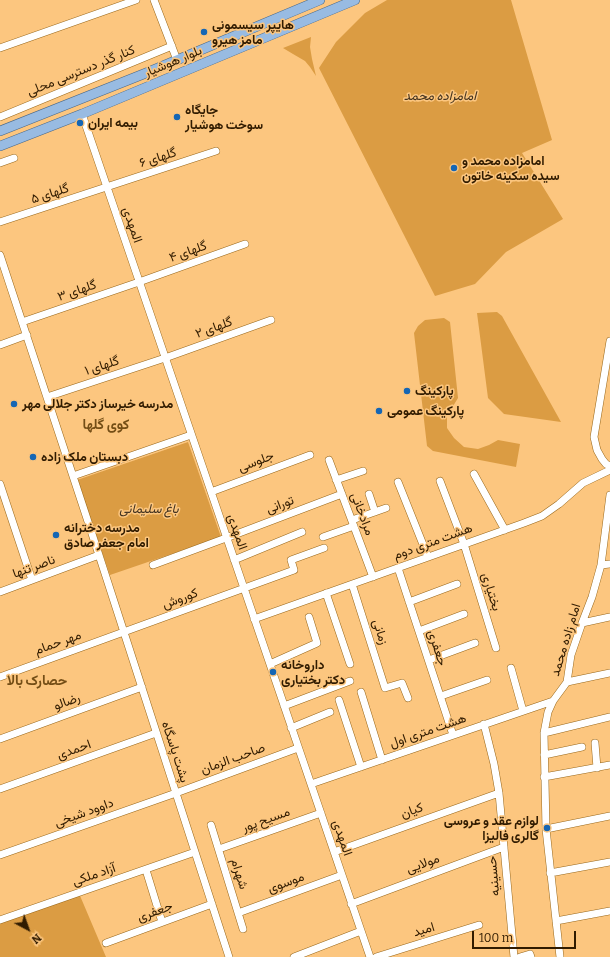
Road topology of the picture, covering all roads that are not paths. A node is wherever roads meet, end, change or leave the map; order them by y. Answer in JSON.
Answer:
{"nodes":[{"id":1,"x":136,"y":0,"type":"edge"},
{"id":2,"x":154,"y":0,"type":"edge"},
{"id":3,"x":320,"y":0,"type":"edge"},
{"id":4,"x":355,"y":0,"type":"edge"},
{"id":5,"x":172,"y":46,"type":"junction"},
{"id":6,"x":0,"y":48,"type":"edge"},
{"id":7,"x":177,"y":60,"type":"junction"},
{"id":8,"x":82,"y":114,"type":"junction"},
{"id":9,"x":0,"y":117,"type":"edge"},
{"id":10,"x":0,"y":131,"type":"edge"},
{"id":11,"x":0,"y":146,"type":"edge"},
{"id":12,"x":216,"y":151,"type":"dead end"},
{"id":13,"x":14,"y":158,"type":"dead end"},
{"id":14,"x":0,"y":163,"type":"edge"},
{"id":15,"x":107,"y":187,"type":"junction"},
{"id":16,"x":0,"y":222,"type":"edge"},
{"id":17,"x":245,"y":244,"type":"dead end"},
{"id":18,"x":0,"y":255,"type":"edge"},
{"id":19,"x":4,"y":278,"type":"edge"},
{"id":20,"x":139,"y":282,"type":"junction"},
{"id":21,"x":271,"y":320,"type":"dead end"},
{"id":22,"x":22,"y":322,"type":"junction"},
{"id":23,"x":26,"y":335,"type":"junction"},
{"id":24,"x":610,"y":341,"type":"edge"},
{"id":25,"x":0,"y":345,"type":"edge"},
{"id":26,"x":165,"y":358,"type":"junction"},
{"id":27,"x":47,"y":397,"type":"junction"},
{"id":28,"x":191,"y":435,"type":"junction"},
{"id":29,"x":310,"y":455,"type":"dead end"},
{"id":30,"x":329,"y":460,"type":"dead end"},
{"id":31,"x":610,"y":466,"type":"edge"},
{"id":32,"x":610,"y":470,"type":"edge"},
{"id":33,"x":363,"y":471,"type":"dead end"},
{"id":34,"x":474,"y":474,"type":"dead end"},
{"id":35,"x":73,"y":476,"type":"junction"},
{"id":36,"x":336,"y":480,"type":"junction"},
{"id":37,"x":440,"y":481,"type":"dead end"},
{"id":38,"x":398,"y":482,"type":"dead end"},
{"id":39,"x":0,"y":484,"type":"edge"},
{"id":40,"x":211,"y":492,"type":"junction"},
{"id":41,"x":342,"y":494,"type":"junction"},
{"id":42,"x":369,"y":494,"type":"dead end"},
{"id":43,"x":610,"y":495,"type":"edge"},
{"id":44,"x":386,"y":508,"type":"dead end"},
{"id":45,"x":375,"y":512,"type":"junction"},
{"id":46,"x":353,"y":523,"type":"junction"},
{"id":47,"x":505,"y":530,"type":"junction"},
{"id":48,"x":302,"y":532,"type":"dead end"},
{"id":49,"x":323,"y":537,"type":"dead end"},
{"id":50,"x":226,"y":538,"type":"junction"},
{"id":51,"x":464,"y":544,"type":"junction"},
{"id":52,"x":324,"y":548,"type":"dead end"},
{"id":53,"x":99,"y":555,"type":"junction"},
{"id":54,"x":428,"y":557,"type":"junction"},
{"id":55,"x":234,"y":560,"type":"junction"},
{"id":56,"x":610,"y":564,"type":"edge"},
{"id":57,"x":153,"y":565,"type":"dead end"},
{"id":58,"x":601,"y":565,"type":"junction"},
{"id":59,"x":398,"y":568,"type":"junction"},
{"id":60,"x":373,"y":577,"type":"junction"},
{"id":61,"x":32,"y":580,"type":"junction"},
{"id":62,"x":352,"y":584,"type":"junction"},
{"id":63,"x":457,"y":584,"type":"dead end"},
{"id":64,"x":244,"y":588,"type":"junction"},
{"id":65,"x":0,"y":592,"type":"edge"},
{"id":66,"x":326,"y":593,"type":"junction"},
{"id":67,"x":409,"y":602,"type":"junction"},
{"id":68,"x":464,"y":614,"type":"dead end"},
{"id":69,"x":309,"y":617,"type":"dead end"},
{"id":70,"x":610,"y":617,"type":"edge"},
{"id":71,"x":254,"y":619,"type":"junction"},
{"id":72,"x":582,"y":623,"type":"junction"},
{"id":73,"x":419,"y":631,"type":"junction"},
{"id":74,"x":124,"y":632,"type":"junction"},
{"id":75,"x":475,"y":643,"type":"dead end"},
{"id":76,"x":496,"y":648,"type":"dead end"},
{"id":77,"x":429,"y":660,"type":"junction"},
{"id":78,"x":270,"y":664,"type":"junction"},
{"id":79,"x":350,"y":664,"type":"dead end"},
{"id":80,"x":511,"y":668,"type":"dead end"},
{"id":81,"x":610,"y":673,"type":"edge"},
{"id":82,"x":0,"y":677,"type":"edge"},
{"id":83,"x":487,"y":680,"type":"dead end"},
{"id":84,"x":350,"y":681,"type":"dead end"},
{"id":85,"x":567,"y":682,"type":"junction"},
{"id":86,"x":142,"y":687,"type":"junction"},
{"id":87,"x":361,"y":692,"type":"dead end"},
{"id":88,"x":441,"y":696,"type":"junction"},
{"id":89,"x":408,"y":698,"type":"dead end"},
{"id":90,"x":339,"y":700,"type":"dead end"},
{"id":91,"x":552,"y":701,"type":"junction"},
{"id":92,"x":284,"y":706,"type":"junction"},
{"id":93,"x":523,"y":711,"type":"junction"},
{"id":94,"x":330,"y":712,"type":"dead end"},
{"id":95,"x":610,"y":717,"type":"edge"},
{"id":96,"x":484,"y":724,"type":"junction"},
{"id":97,"x":291,"y":728,"type":"junction"},
{"id":98,"x":156,"y":733,"type":"junction"},
{"id":99,"x":544,"y":733,"type":"junction"},
{"id":100,"x":453,"y":735,"type":"junction"},
{"id":101,"x":1,"y":736,"type":"edge"},
{"id":102,"x":595,"y":743,"type":"dead end"},
{"id":103,"x":582,"y":747,"type":"dead end"},
{"id":104,"x":298,"y":748,"type":"junction"},
{"id":105,"x":544,"y":755,"type":"junction"},
{"id":106,"x":382,"y":760,"type":"junction"},
{"id":107,"x":610,"y":765,"type":"edge"},
{"id":108,"x":361,"y":767,"type":"junction"},
{"id":109,"x":597,"y":768,"type":"junction"},
{"id":110,"x":544,"y":777,"type":"junction"},
{"id":111,"x":311,"y":784,"type":"junction"},
{"id":112,"x":0,"y":789,"type":"edge"},
{"id":113,"x":176,"y":793,"type":"junction"},
{"id":114,"x":499,"y":793,"type":"junction"},
{"id":115,"x":320,"y":813,"type":"junction"},
{"id":116,"x":610,"y":816,"type":"edge"},
{"id":117,"x":211,"y":825,"type":"dead end"},
{"id":118,"x":546,"y":829,"type":"junction"},
{"id":119,"x":504,"y":848,"type":"junction"},
{"id":120,"x":219,"y":849,"type":"junction"},
{"id":121,"x":195,"y":852,"type":"junction"},
{"id":122,"x":334,"y":852,"type":"junction"},
{"id":123,"x":0,"y":855,"type":"edge"},
{"id":124,"x":610,"y":862,"type":"edge"},
{"id":125,"x":146,"y":870,"type":"junction"},
{"id":126,"x":550,"y":873,"type":"junction"},
{"id":127,"x":342,"y":875,"type":"junction"},
{"id":128,"x":212,"y":904,"type":"junction"},
{"id":129,"x":351,"y":904,"type":"junction"},
{"id":130,"x":610,"y":911,"type":"edge"},
{"id":131,"x":238,"y":913,"type":"junction"},
{"id":132,"x":0,"y":920,"type":"edge"},
{"id":133,"x":556,"y":921,"type":"junction"},
{"id":134,"x":162,"y":922,"type":"junction"},
{"id":135,"x":479,"y":926,"type":"dead end"},
{"id":136,"x":243,"y":929,"type":"dead end"},
{"id":137,"x":361,"y":931,"type":"junction"},
{"id":138,"x":106,"y":943,"type":"dead end"},
{"id":139,"x":227,"y":956,"type":"edge"},
{"id":140,"x":294,"y":957,"type":"edge"},
{"id":141,"x":370,"y":957,"type":"edge"},
{"id":142,"x":376,"y":957,"type":"edge"},
{"id":143,"x":514,"y":957,"type":"edge"},
{"id":144,"x":520,"y":957,"type":"edge"},
{"id":145,"x":531,"y":957,"type":"edge"},
{"id":146,"x":560,"y":957,"type":"edge"}],
"edges":[{"from":1,"to":6,"type":"street"},
{"from":2,"to":5,"type":"street"},
{"from":3,"to":7,"type":"main road","name":"بلوار هوشیار"},
{"from":4,"to":8,"type":"main road","name":"بلوار هوشیار"},
{"from":5,"to":7,"type":"street"},
{"from":5,"to":9,"type":"street","name":"کنار گذر دسترسی محلی"},
{"from":7,"to":10,"type":"main road","name":"بلوار هوشیار"},
{"from":8,"to":11,"type":"main road","name":"بلوار هوشیار"},
{"from":8,"to":15,"type":"street","name":"المهدی"},
{"from":12,"to":15,"type":"street","name":"گلهای ۶"},
{"from":13,"to":14,"type":"street"},
{"from":15,"to":16,"type":"street","name":"گلهای ۵"},
{"from":15,"to":20,"type":"street","name":"المهدی"},
{"from":17,"to":20,"type":"street","name":"گلهای ۴"},
{"from":18,"to":19,"type":"street"},
{"from":19,"to":22,"type":"street"},
{"from":20,"to":22,"type":"street","name":"گلهای ۳"},
{"from":20,"to":26,"type":"street","name":"المهدی"},
{"from":21,"to":26,"type":"street","name":"گلهای ۲"},
{"from":22,"to":23,"type":"street"},
{"from":23,"to":25,"type":"street"},
{"from":23,"to":27,"type":"street"},
{"from":24,"to":31,"type":"street"},
{"from":26,"to":27,"type":"street","name":"گلهای ۱"},
{"from":26,"to":28,"type":"street","name":"المهدی"},
{"from":27,"to":35,"type":"street"},
{"from":28,"to":35,"type":"street"},
{"from":28,"to":40,"type":"street","name":"المهدی"},
{"from":29,"to":40,"type":"street","name":"جلوسی"},
{"from":30,"to":36,"type":"street","name":"مرادخانی"},
{"from":32,"to":47,"type":"street","name":"هشت متری دوم"},
{"from":33,"to":36,"type":"street"},
{"from":34,"to":47,"type":"street"},
{"from":35,"to":53,"type":"street"},
{"from":36,"to":41,"type":"street","name":"مرادخانی"},
{"from":37,"to":51,"type":"street","name":"بختیاری"},
{"from":38,"to":54,"type":"street"},
{"from":39,"to":61,"type":"street"},
{"from":40,"to":50,"type":"street","name":"المهدی"},
{"from":41,"to":46,"type":"street","name":"مرادخانی"},
{"from":41,"to":50,"type":"street","name":"تورانی"},
{"from":42,"to":45,"type":"street"},
{"from":43,"to":58,"type":"street","name":"امام زاده محمد"},
{"from":44,"to":45,"type":"street"},
{"from":45,"to":46,"type":"street"},
{"from":46,"to":49,"type":"street"},
{"from":46,"to":60,"type":"street","name":"مرادخانی"},
{"from":47,"to":51,"type":"street","name":"هشت متری دوم"},
{"from":48,"to":55,"type":"street"},
{"from":50,"to":55,"type":"street","name":"المهدی"},
{"from":50,"to":57,"type":"street","name":"تورانی"},
{"from":51,"to":54,"type":"street","name":"هشت متری دوم"},
{"from":51,"to":76,"type":"street","name":"بختیاری"},
{"from":52,"to":64,"type":"street","name":"کوروش"},
{"from":53,"to":61,"type":"street","name":"ناصر تنها"},
{"from":53,"to":74,"type":"street","name":"پشت پاسگاه"},
{"from":54,"to":59,"type":"street","name":"هشت متری دوم"},
{"from":55,"to":64,"type":"street","name":"المهدی"},
{"from":56,"to":58,"type":"street"},
{"from":58,"to":72,"type":"street","name":"امام زاده محمد"},
{"from":59,"to":60,"type":"street","name":"هشت متری دوم"},
{"from":59,"to":67,"type":"street","name":"جعفری"},
{"from":60,"to":62,"type":"street","name":"هشت متری دوم"},
{"from":61,"to":65,"type":"street","name":"ناصر تنها"},
{"from":62,"to":66,"type":"street","name":"هشت متری دوم"},
{"from":62,"to":89,"type":"street","name":"زمانی"},
{"from":63,"to":67,"type":"street"},
{"from":64,"to":71,"type":"street","name":"المهدی"},
{"from":64,"to":74,"type":"street","name":"کوروش"},
{"from":66,"to":71,"type":"street","name":"هشت متری دوم"},
{"from":66,"to":79,"type":"street"},
{"from":67,"to":73,"type":"street","name":"جعفری"},
{"from":68,"to":73,"type":"street"},
{"from":69,"to":78,"type":"street"},
{"from":70,"to":72,"type":"street"},
{"from":71,"to":78,"type":"street","name":"المهدی"},
{"from":72,"to":85,"type":"street","name":"امام زاده محمد"},
{"from":73,"to":77,"type":"street","name":"جعفری"},
{"from":74,"to":82,"type":"street","name":"مهر حمام"},
{"from":74,"to":86,"type":"street","name":"پشت پاسگاه"},
{"from":75,"to":77,"type":"street"},
{"from":77,"to":88,"type":"street","name":"جعفری"},
{"from":78,"to":92,"type":"street","name":"المهدی"},
{"from":80,"to":93,"type":"street"},
{"from":81,"to":85,"type":"street"},
{"from":83,"to":88,"type":"street"},
{"from":84,"to":92,"type":"street"},
{"from":85,"to":91,"type":"street","name":"امام زاده محمد"},
{"from":86,"to":98,"type":"street","name":"پشت پاسگاه"},
{"from":86,"to":101,"type":"street","name":"رضالو"},
{"from":87,"to":106,"type":"street"},
{"from":88,"to":100,"type":"street","name":"جعفری"},
{"from":90,"to":108,"type":"street"},
{"from":91,"to":93,"type":"street","name":"هشت متری اول"},
{"from":91,"to":99,"type":"street","name":"امام زاده محمد"},
{"from":92,"to":97,"type":"street","name":"المهدی"},
{"from":93,"to":96,"type":"street","name":"هشت متری اول"},
{"from":94,"to":97,"type":"street"},
{"from":95,"to":99,"type":"street"},
{"from":96,"to":100,"type":"street","name":"هشت متری اول"},
{"from":96,"to":114,"type":"street","name":"حسینیه"},
{"from":97,"to":104,"type":"street","name":"المهدی"},
{"from":98,"to":112,"type":"street","name":"احمدی"},
{"from":98,"to":113,"type":"street","name":"پشت پاسگاه"},
{"from":99,"to":105,"type":"street","name":"امام زاده محمد"},
{"from":100,"to":106,"type":"street","name":"هشت متری اول"},
{"from":102,"to":109,"type":"street"},
{"from":103,"to":105,"type":"street"},
{"from":104,"to":111,"type":"street","name":"المهدی"},
{"from":104,"to":113,"type":"street","name":"صاحب الزمان"},
{"from":105,"to":110,"type":"street","name":"امام زاده محمد"},
{"from":106,"to":108,"type":"street","name":"هشت متری اول"},
{"from":107,"to":109,"type":"street"},
{"from":108,"to":111,"type":"street","name":"هشت متری اول"},
{"from":109,"to":110,"type":"street"},
{"from":110,"to":118,"type":"street","name":"امام زاده محمد"},
{"from":111,"to":115,"type":"street","name":"المهدی"},
{"from":113,"to":121,"type":"street","name":"پشت پاسگاه"},
{"from":113,"to":123,"type":"street","name":"داوود شیخی"},
{"from":114,"to":119,"type":"street","name":"حسینیه"},
{"from":114,"to":122,"type":"street","name":"کیان"},
{"from":115,"to":120,"type":"street","name":"مسیح پور"},
{"from":115,"to":122,"type":"street","name":"المهدی"},
{"from":116,"to":118,"type":"street"},
{"from":117,"to":120,"type":"street","name":"شهرام"},
{"from":118,"to":126,"type":"street","name":"امام زاده محمد"},
{"from":119,"to":129,"type":"street","name":"مولایی"},
{"from":119,"to":143,"type":"street","name":"حسینیه"},
{"from":120,"to":131,"type":"street","name":"شهرام"},
{"from":121,"to":125,"type":"street","name":"آزاد ملکی"},
{"from":121,"to":128,"type":"street","name":"پشت پاسگاه"},
{"from":122,"to":127,"type":"street","name":"المهدی"},
{"from":124,"to":126,"type":"street"},
{"from":125,"to":132,"type":"street","name":"آزاد ملکی"},
{"from":125,"to":134,"type":"street"},
{"from":126,"to":133,"type":"street","name":"امام زاده محمد"},
{"from":127,"to":129,"type":"street","name":"المهدی"},
{"from":127,"to":131,"type":"street","name":"موسوی"},
{"from":128,"to":134,"type":"street","name":"جعفری"},
{"from":128,"to":139,"type":"street","name":"پشت پاسگاه"},
{"from":129,"to":137,"type":"street","name":"المهدی"},
{"from":130,"to":133,"type":"street"},
{"from":131,"to":136,"type":"street","name":"شهرام"},
{"from":133,"to":146,"type":"street","name":"امام زاده محمد"},
{"from":134,"to":138,"type":"street","name":"جعفری"},
{"from":135,"to":142,"type":"street","name":"امید"},
{"from":137,"to":140,"type":"street"},
{"from":137,"to":141,"type":"street","name":"المهدی"},
{"from":144,"to":145,"type":"street"}]}
